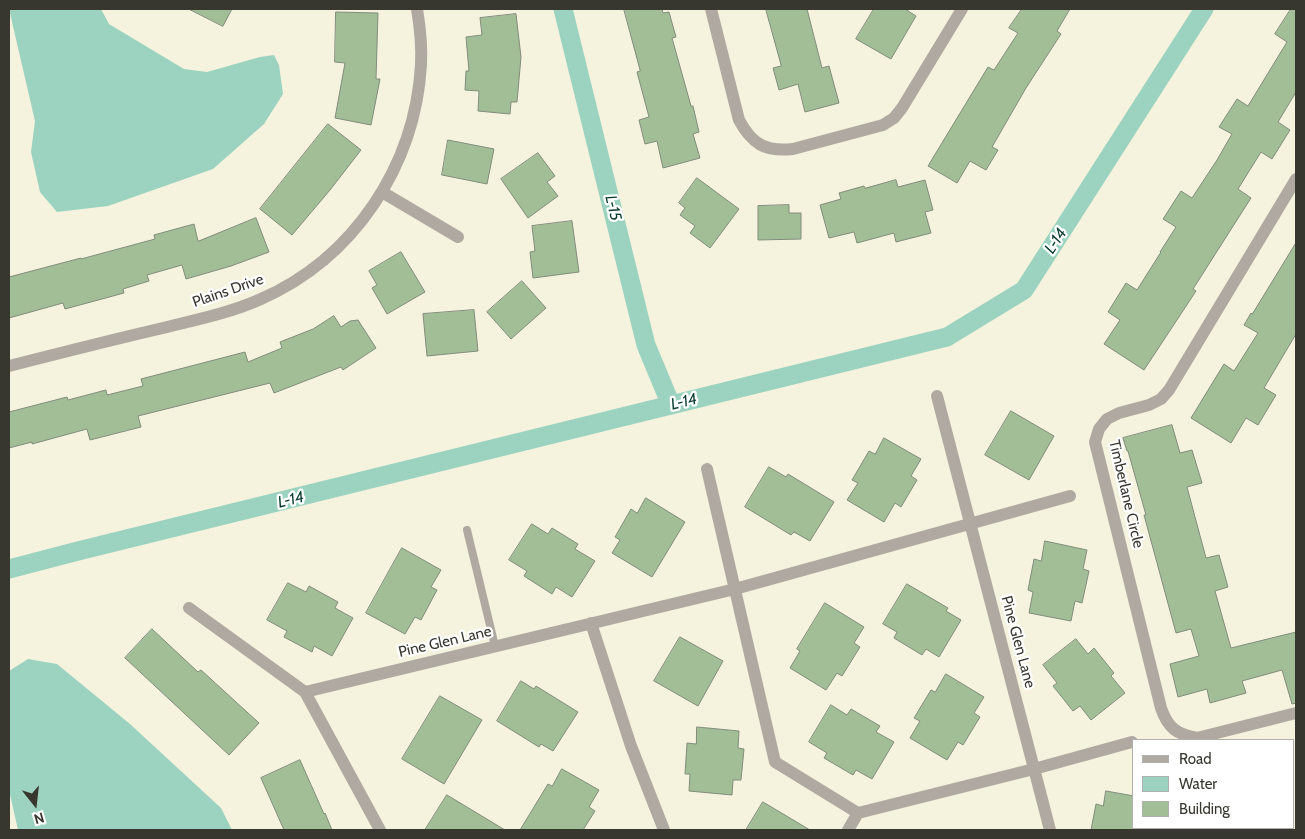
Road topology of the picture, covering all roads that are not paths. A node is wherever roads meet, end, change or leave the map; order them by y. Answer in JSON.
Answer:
{"nodes":[{"id":1,"x":417,"y":9,"type":"edge"},
{"id":2,"x":711,"y":9,"type":"edge"},
{"id":3,"x":962,"y":9,"type":"edge"},
{"id":4,"x":1296,"y":179,"type":"edge"},
{"id":5,"x":382,"y":192,"type":"junction"},
{"id":6,"x":458,"y":238,"type":"dead end"},
{"id":7,"x":9,"y":366,"type":"edge"},
{"id":8,"x":937,"y":396,"type":"dead end"},
{"id":9,"x":707,"y":469,"type":"dead end"},
{"id":10,"x":1070,"y":496,"type":"dead end"},
{"id":11,"x":970,"y":523,"type":"junction"},
{"id":12,"x":467,"y":530,"type":"dead end"},
{"id":13,"x":735,"y":589,"type":"junction"},
{"id":14,"x":190,"y":608,"type":"dead end"},
{"id":15,"x":591,"y":623,"type":"junction"},
{"id":16,"x":495,"y":646,"type":"junction"},
{"id":17,"x":305,"y":692,"type":"junction"},
{"id":18,"x":1296,"y":713,"type":"edge"},
{"id":19,"x":1132,"y":742,"type":"dead end"},
{"id":20,"x":1034,"y":769,"type":"junction"},
{"id":21,"x":858,"y":813,"type":"junction"},
{"id":22,"x":380,"y":830,"type":"edge"},
{"id":23,"x":664,"y":830,"type":"edge"},
{"id":24,"x":848,"y":830,"type":"edge"},
{"id":25,"x":1050,"y":830,"type":"edge"}],
"edges":[{"from":1,"to":5,"type":"street","name":"Plains Drive"},
{"from":2,"to":3,"type":"street"},
{"from":4,"to":18,"type":"street","name":"Timberlane Circle"},
{"from":5,"to":6,"type":"street"},
{"from":5,"to":7,"type":"street","name":"Plains Drive"},
{"from":8,"to":11,"type":"street","name":"Pine Glen Lane"},
{"from":9,"to":13,"type":"street"},
{"from":10,"to":11,"type":"street","name":"Pine Glen Lane"},
{"from":11,"to":13,"type":"street","name":"Pine Glen Lane"},
{"from":11,"to":20,"type":"street","name":"Pine Glen Lane"},
{"from":12,"to":16,"type":"lane"},
{"from":13,"to":15,"type":"street","name":"Pine Glen Lane"},
{"from":13,"to":21,"type":"street"},
{"from":14,"to":17,"type":"street"},
{"from":15,"to":16,"type":"street","name":"Pine Glen Lane"},
{"from":15,"to":23,"type":"street"},
{"from":16,"to":17,"type":"street","name":"Pine Glen Lane"},
{"from":17,"to":22,"type":"street"},
{"from":19,"to":20,"type":"street"},
{"from":20,"to":21,"type":"street"},
{"from":20,"to":25,"type":"street","name":"Pine Glen Lane"},
{"from":21,"to":24,"type":"street"}]}
